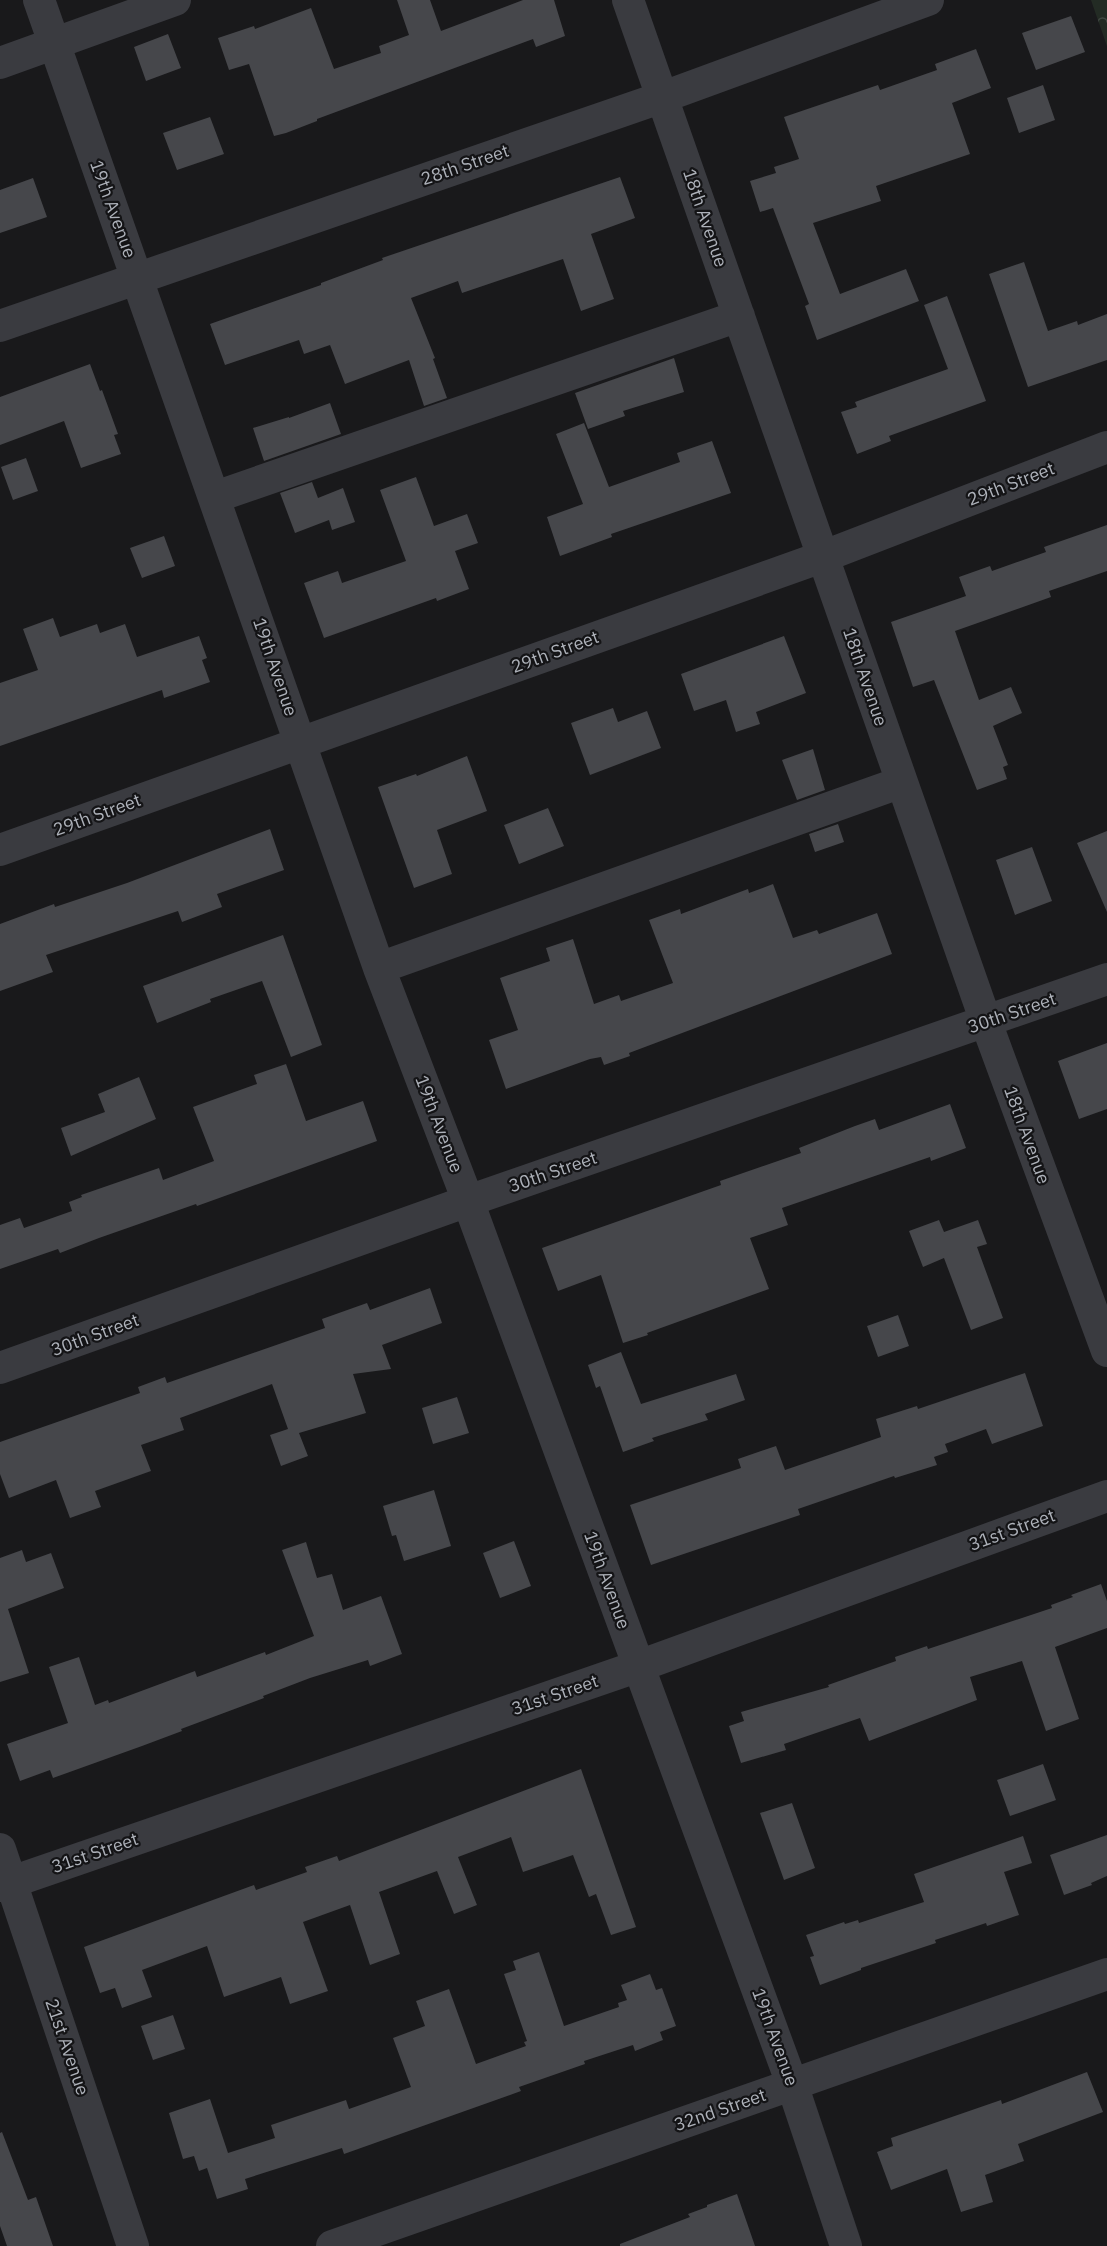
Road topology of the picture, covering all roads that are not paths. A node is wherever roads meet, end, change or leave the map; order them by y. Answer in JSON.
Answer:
{"nodes":[{"id":1,"x":39,"y":0,"type":"edge"},
{"id":2,"x":175,"y":0,"type":"edge"},
{"id":3,"x":628,"y":0,"type":"edge"},
{"id":4,"x":928,"y":0,"type":"edge"},
{"id":5,"x":54,"y":44,"type":"junction"},
{"id":6,"x":0,"y":63,"type":"edge"},
{"id":7,"x":663,"y":97,"type":"junction"},
{"id":8,"x":138,"y":278,"type":"junction"},
{"id":9,"x":739,"y":316,"type":"junction"},
{"id":10,"x":0,"y":326,"type":"edge"},
{"id":11,"x":1107,"y":447,"type":"edge"},
{"id":12,"x":215,"y":497,"type":"junction"},
{"id":13,"x":822,"y":557,"type":"junction"},
{"id":14,"x":302,"y":742,"type":"junction"},
{"id":15,"x":902,"y":782,"type":"junction"},
{"id":16,"x":0,"y":850,"type":"edge"},
{"id":17,"x":379,"y":968,"type":"junction"},
{"id":18,"x":1107,"y":979,"type":"edge"},
{"id":19,"x":986,"y":1022,"type":"junction"},
{"id":20,"x":468,"y":1201,"type":"junction"},
{"id":21,"x":1107,"y":1352,"type":"edge"},
{"id":22,"x":0,"y":1368,"type":"edge"},
{"id":23,"x":1107,"y":1496,"type":"edge"},
{"id":24,"x":639,"y":1666,"type":"junction"},
{"id":25,"x":0,"y":1849,"type":"edge"},
{"id":26,"x":6,"y":1884,"type":"edge"},
{"id":27,"x":1107,"y":1974,"type":"edge"},
{"id":28,"x":792,"y":2084,"type":"junction"},
{"id":29,"x":133,"y":2246,"type":"edge"},
{"id":30,"x":332,"y":2246,"type":"edge"},
{"id":31,"x":846,"y":2246,"type":"edge"}],
"edges":[{"from":1,"to":5,"type":"street","name":"19th Avenue"},
{"from":2,"to":5,"type":"street"},
{"from":3,"to":7,"type":"street","name":"18th Avenue"},
{"from":4,"to":7,"type":"street","name":"28th Street"},
{"from":5,"to":6,"type":"street"},
{"from":5,"to":8,"type":"street","name":"19th Avenue"},
{"from":7,"to":8,"type":"street","name":"28th Street"},
{"from":7,"to":9,"type":"street","name":"18th Avenue"},
{"from":8,"to":10,"type":"street","name":"28th Street"},
{"from":8,"to":12,"type":"street","name":"19th Avenue"},
{"from":9,"to":12,"type":"street"},
{"from":9,"to":13,"type":"street","name":"18th Avenue"},
{"from":11,"to":13,"type":"street","name":"29th Street"},
{"from":12,"to":14,"type":"street","name":"19th Avenue"},
{"from":13,"to":14,"type":"street","name":"29th Street"},
{"from":13,"to":15,"type":"street","name":"18th Avenue"},
{"from":14,"to":16,"type":"street","name":"29th Street"},
{"from":14,"to":17,"type":"street","name":"19th Avenue"},
{"from":15,"to":17,"type":"street"},
{"from":15,"to":19,"type":"street","name":"18th Avenue"},
{"from":17,"to":20,"type":"street","name":"19th Avenue"},
{"from":18,"to":19,"type":"street","name":"30th Street"},
{"from":19,"to":20,"type":"street","name":"30th Street"},
{"from":19,"to":21,"type":"street","name":"18th Avenue"},
{"from":20,"to":22,"type":"street","name":"30th Street"},
{"from":20,"to":24,"type":"street","name":"19th Avenue"},
{"from":23,"to":24,"type":"street","name":"31st Street"},
{"from":24,"to":26,"type":"street","name":"31st Street"},
{"from":24,"to":28,"type":"street","name":"19th Avenue"},
{"from":25,"to":26,"type":"street","name":"21st Avenue"},
{"from":26,"to":29,"type":"street","name":"21st Avenue"},
{"from":27,"to":28,"type":"street","name":"32nd Street"},
{"from":28,"to":30,"type":"street","name":"32nd Street"},
{"from":28,"to":31,"type":"street","name":"19th Avenue"}]}
